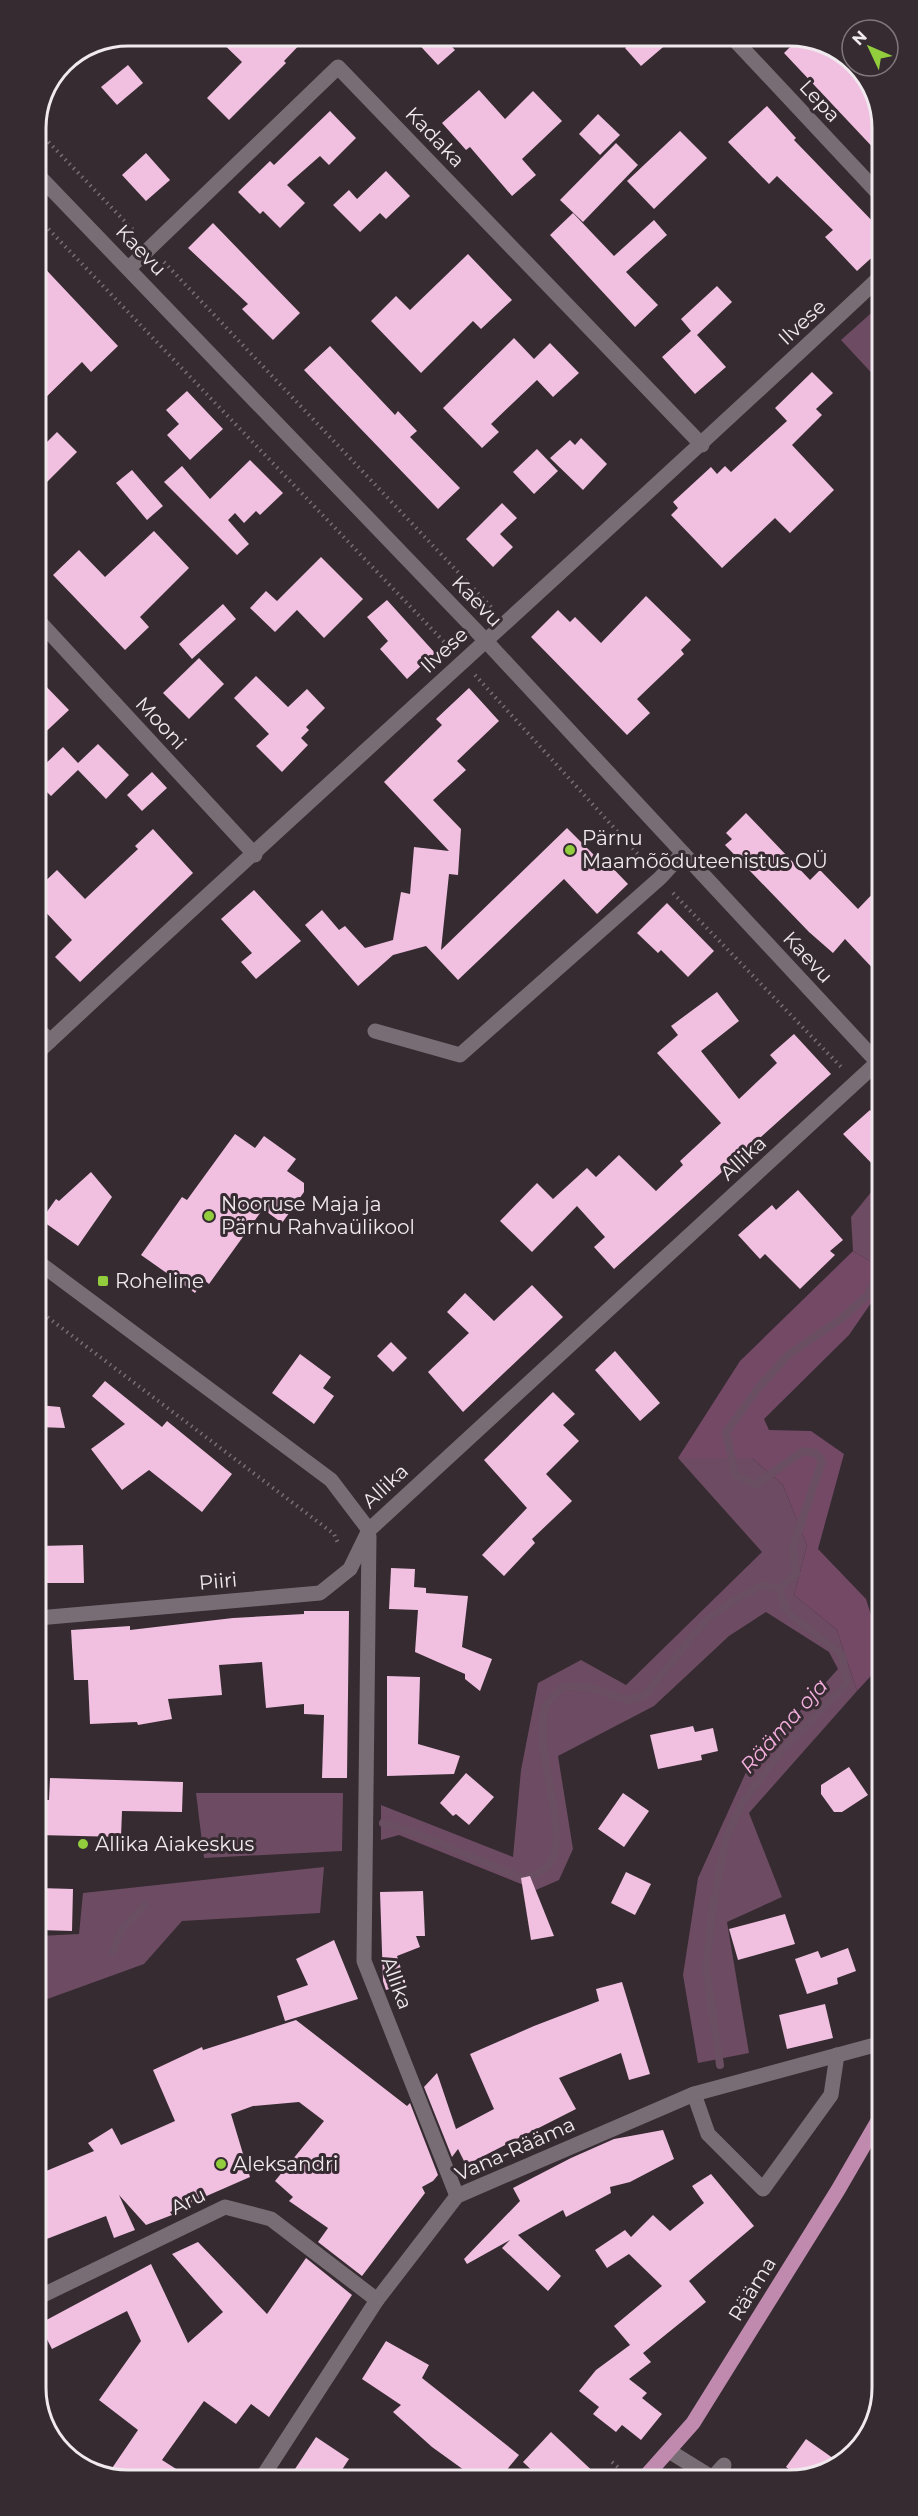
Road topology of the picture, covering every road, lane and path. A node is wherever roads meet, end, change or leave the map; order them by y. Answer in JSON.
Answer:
{"nodes":[{"id":1,"x":741,"y":47,"type":"edge"},
{"id":2,"x":47,"y":184,"type":"edge"},
{"id":3,"x":872,"y":187,"type":"edge"},
{"id":4,"x":129,"y":268,"type":"junction"},
{"id":5,"x":872,"y":287,"type":"edge"},
{"id":6,"x":702,"y":445,"type":"junction"},
{"id":7,"x":47,"y":630,"type":"edge"},
{"id":8,"x":485,"y":640,"type":"junction"},
{"id":9,"x":683,"y":853,"type":"junction"},
{"id":10,"x":255,"y":855,"type":"junction"},
{"id":11,"x":375,"y":1031,"type":"dead end"},
{"id":12,"x":47,"y":1038,"type":"edge"},
{"id":13,"x":50,"y":1041,"type":"junction"},
{"id":14,"x":47,"y":1044,"type":"edge"},
{"id":15,"x":872,"y":1055,"type":"edge"},
{"id":16,"x":872,"y":1068,"type":"edge"},
{"id":17,"x":46,"y":1268,"type":"edge"},
{"id":18,"x":46,"y":1316,"type":"edge"},
{"id":19,"x":369,"y":1530,"type":"junction"},
{"id":20,"x":350,"y":1569,"type":"junction"},
{"id":21,"x":46,"y":1617,"type":"edge"},
{"id":22,"x":872,"y":2046,"type":"edge"},
{"id":23,"x":837,"y":2055,"type":"junction"},
{"id":24,"x":694,"y":2094,"type":"junction"},
{"id":25,"x":872,"y":2131,"type":"edge"},
{"id":26,"x":457,"y":2196,"type":"junction"},
{"id":27,"x":46,"y":2294,"type":"edge"},
{"id":28,"x":377,"y":2300,"type":"junction"},
{"id":29,"x":669,"y":2451,"type":"junction"},
{"id":30,"x":612,"y":2462,"type":"dead end"},
{"id":31,"x":724,"y":2465,"type":"dead end"},
{"id":32,"x":267,"y":2469,"type":"edge"},
{"id":33,"x":620,"y":2469,"type":"dead end"},
{"id":34,"x":652,"y":2470,"type":"edge"},
{"id":35,"x":700,"y":2470,"type":"edge"},
{"id":36,"x":719,"y":2470,"type":"edge"}],
"edges":[{"from":1,"to":3,"type":"street","name":"Lepa"},
{"from":2,"to":4,"type":"street","name":"Kaevu"},
{"from":4,"to":6,"type":"street","name":"Kadaka"},
{"from":4,"to":8,"type":"street","name":"Kaevu"},
{"from":5,"to":6,"type":"street","name":"Ilvese"},
{"from":6,"to":8,"type":"street","name":"Ilvese"},
{"from":7,"to":10,"type":"street","name":"Mooni"},
{"from":8,"to":9,"type":"street","name":"Kaevu"},
{"from":8,"to":10,"type":"street","name":"Ilvese"},
{"from":9,"to":11,"type":"street"},
{"from":9,"to":15,"type":"street","name":"Kaevu"},
{"from":10,"to":13,"type":"street","name":"Ilvese"},
{"from":12,"to":13,"type":"street"},
{"from":13,"to":14,"type":"street","name":"Ilvese"},
{"from":16,"to":19,"type":"street","name":"Allika"},
{"from":17,"to":19,"type":"street"},
{"from":18,"to":20,"type":"path"},
{"from":19,"to":20,"type":"street","name":"Piiri"},
{"from":19,"to":26,"type":"street","name":"Allika"},
{"from":20,"to":21,"type":"street","name":"Piiri"},
{"from":22,"to":23,"type":"street","name":"Vana-Rääma"},
{"from":23,"to":24,"type":"street","name":"Vana-Rääma"},
{"from":23,"to":24,"type":"street"},
{"from":24,"to":26,"type":"street","name":"Vana-Rääma"},
{"from":25,"to":29,"type":"main road","name":"Rääma"},
{"from":26,"to":28,"type":"street","name":"Vana-Rääma"},
{"from":27,"to":28,"type":"street","name":"Aru"},
{"from":28,"to":32,"type":"street","name":"Vana-Rääma"},
{"from":29,"to":34,"type":"main road","name":"Rääma"},
{"from":29,"to":35,"type":"street"},
{"from":30,"to":33,"type":"path"},
{"from":31,"to":36,"type":"street"}]}
